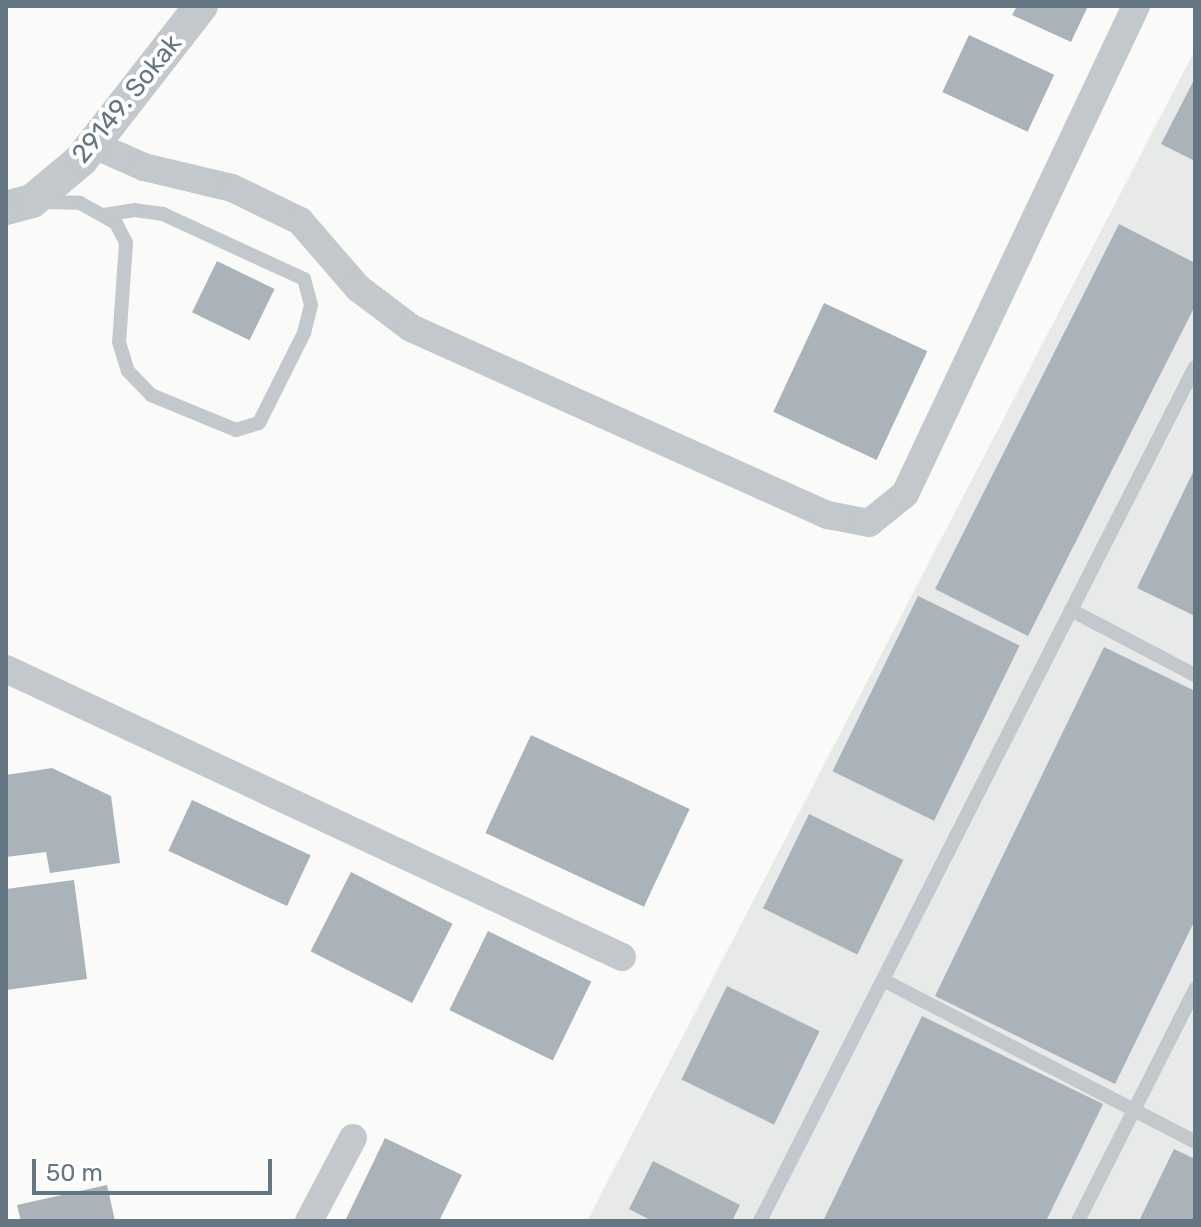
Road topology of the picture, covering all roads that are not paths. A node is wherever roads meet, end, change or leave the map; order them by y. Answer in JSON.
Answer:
{"nodes":[{"id":1,"x":201,"y":6,"type":"edge"},
{"id":2,"x":1136,"y":6,"type":"edge"},
{"id":3,"x":94,"y":145,"type":"junction"},
{"id":4,"x":19,"y":204,"type":"edge"},
{"id":5,"x":102,"y":215,"type":"junction"},
{"id":6,"x":6,"y":227,"type":"edge"},
{"id":7,"x":1195,"y":367,"type":"edge"},
{"id":8,"x":1071,"y":610,"type":"junction"},
{"id":9,"x":6,"y":669,"type":"edge"},
{"id":10,"x":1195,"y":675,"type":"edge"},
{"id":11,"x":622,"y":957,"type":"dead end"},
{"id":12,"x":883,"y":980,"type":"junction"},
{"id":13,"x":1195,"y":989,"type":"edge"},
{"id":14,"x":1134,"y":1111,"type":"junction"},
{"id":15,"x":353,"y":1138,"type":"dead end"},
{"id":16,"x":1195,"y":1142,"type":"edge"},
{"id":17,"x":309,"y":1221,"type":"edge"},
{"id":18,"x":760,"y":1221,"type":"edge"},
{"id":19,"x":1078,"y":1221,"type":"edge"}],
"edges":[{"from":1,"to":3,"type":"street","name":"29149. Sokak"},
{"from":2,"to":3,"type":"street"},
{"from":3,"to":4,"type":"street","name":"29149. Sokak"},
{"from":4,"to":5,"type":"lane"},
{"from":4,"to":6,"type":"street","name":"29149. Sokak"},
{"from":5,"to":5,"type":"lane"},
{"from":7,"to":8,"type":"lane"},
{"from":8,"to":10,"type":"lane"},
{"from":8,"to":12,"type":"lane"},
{"from":9,"to":11,"type":"street"},
{"from":12,"to":14,"type":"lane"},
{"from":12,"to":18,"type":"lane"},
{"from":13,"to":14,"type":"lane"},
{"from":14,"to":16,"type":"lane"},
{"from":14,"to":19,"type":"lane"},
{"from":15,"to":17,"type":"street"}]}
